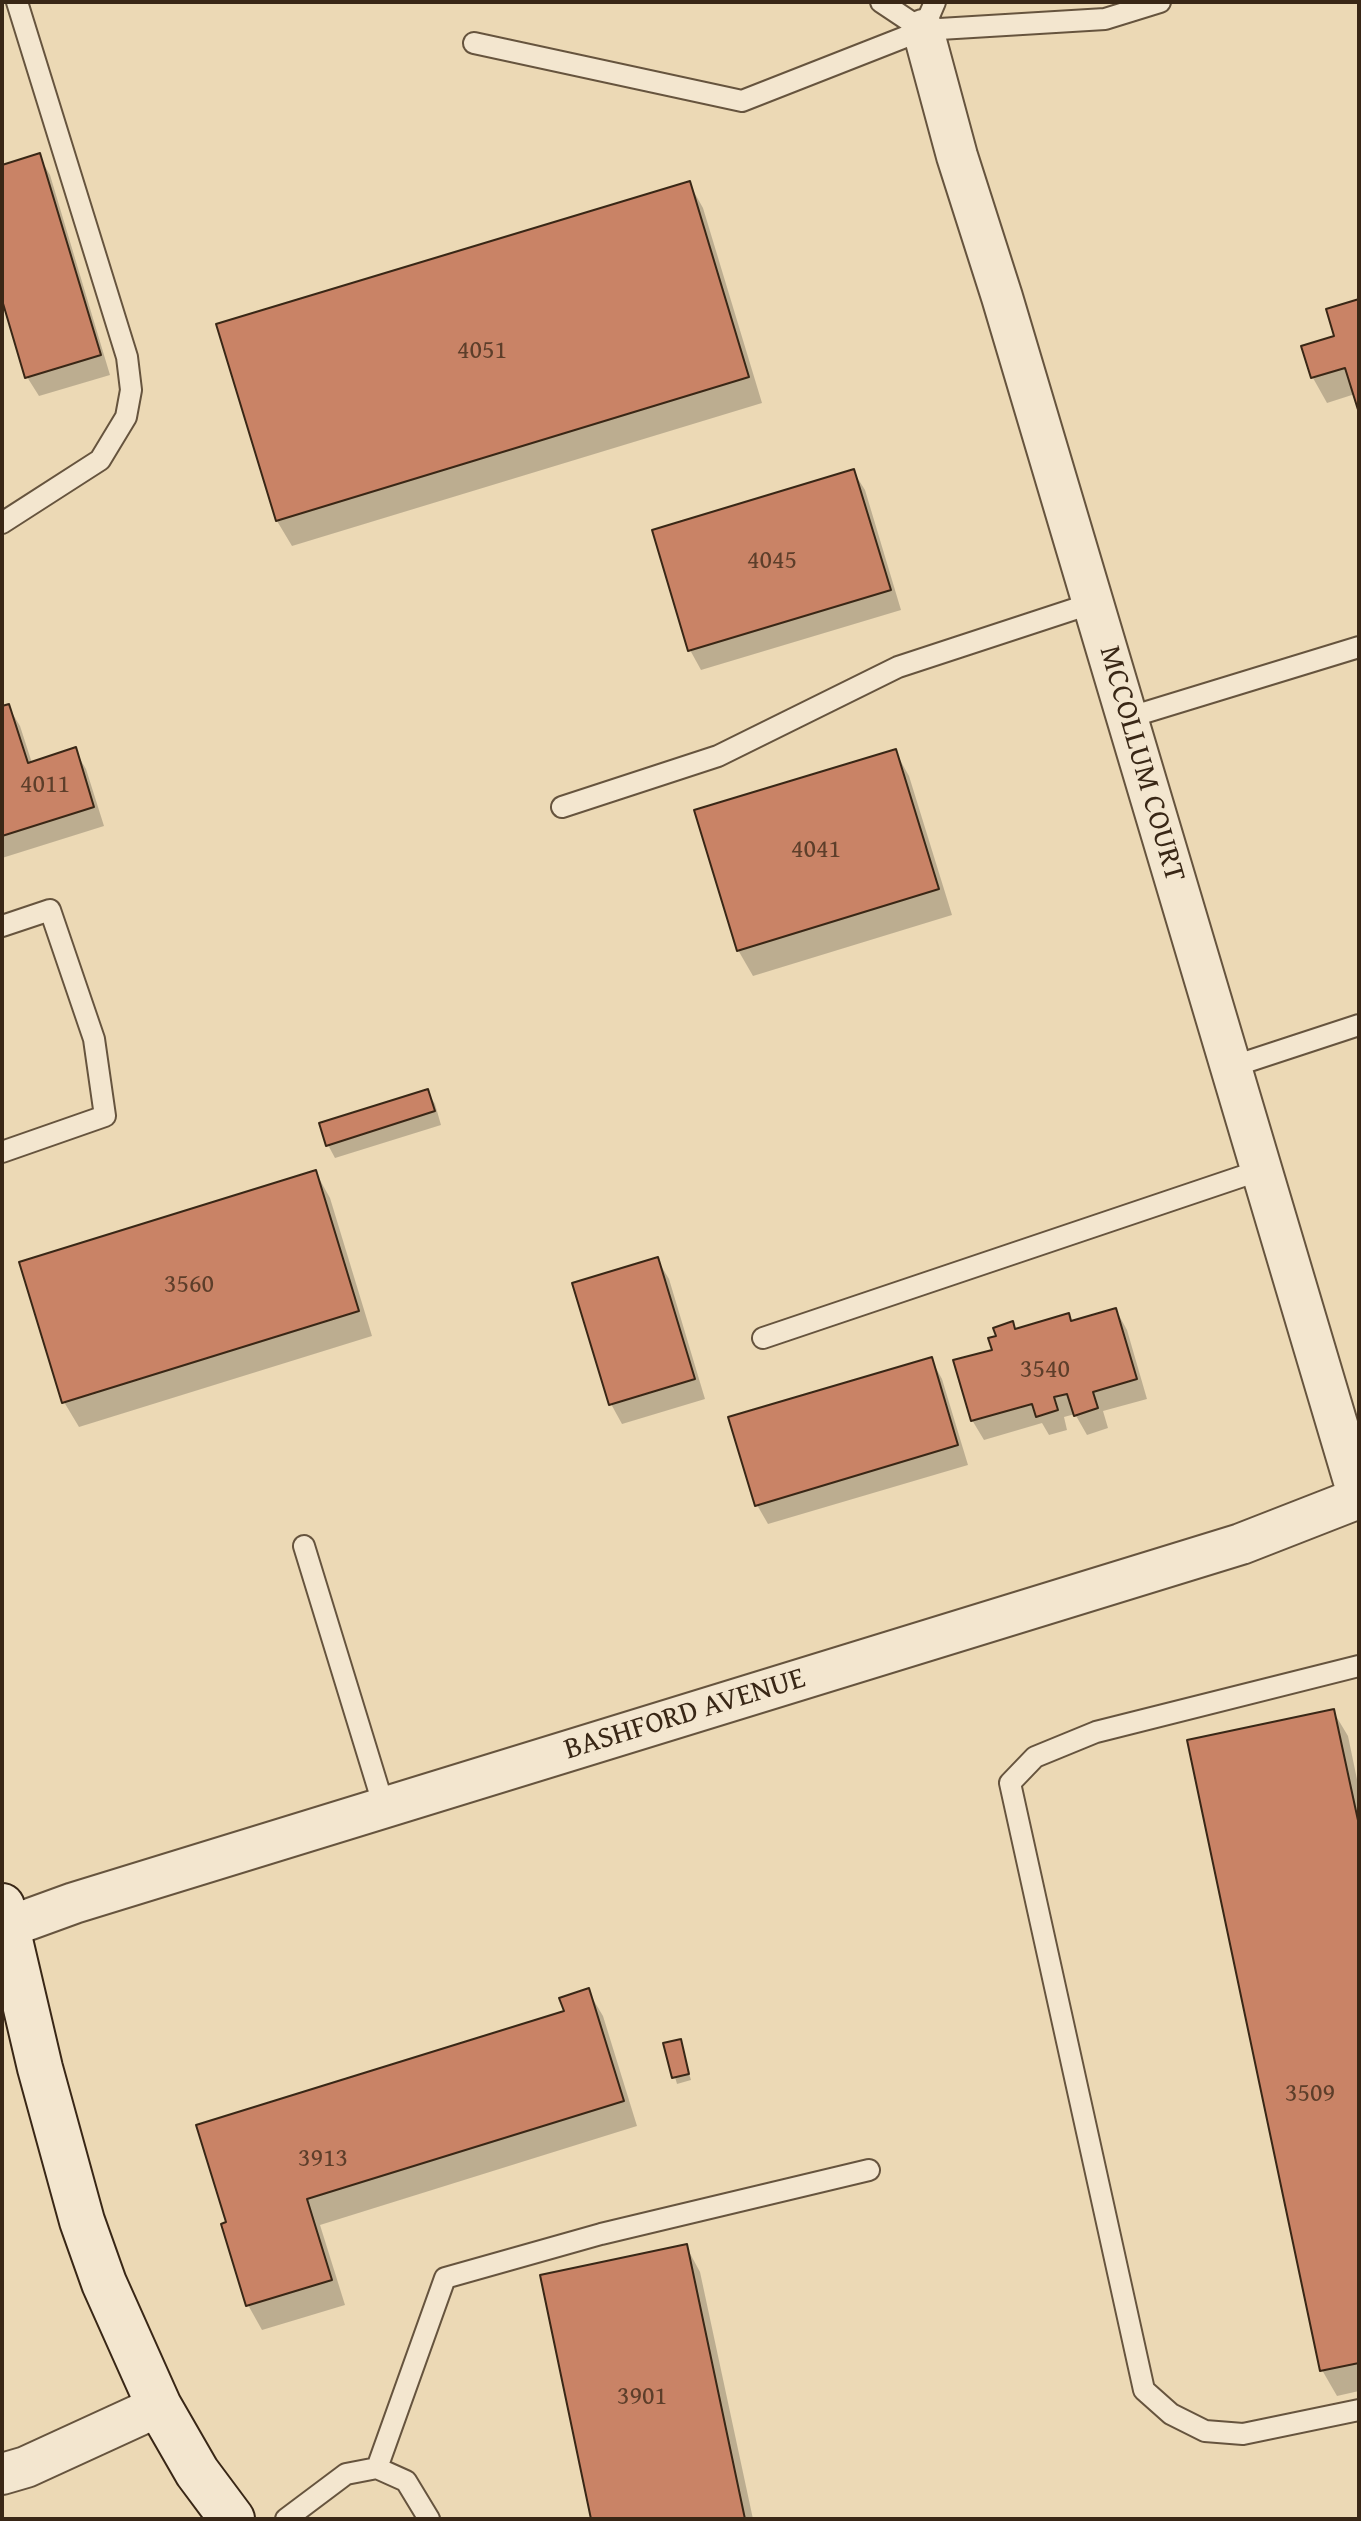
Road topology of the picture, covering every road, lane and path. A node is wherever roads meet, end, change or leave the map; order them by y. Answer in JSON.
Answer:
{"nodes":[{"id":1,"x":17,"y":2,"type":"edge"},
{"id":2,"x":881,"y":2,"type":"edge"},
{"id":3,"x":1160,"y":2,"type":"edge"},
{"id":4,"x":927,"y":11,"type":"edge"},
{"id":5,"x":474,"y":43,"type":"dead end"},
{"id":6,"x":2,"y":523,"type":"edge"},
{"id":7,"x":1093,"y":603,"type":"junction"},
{"id":8,"x":1359,"y":647,"type":"edge"},
{"id":9,"x":1127,"y":718,"type":"junction"},
{"id":10,"x":562,"y":807,"type":"dead end"},
{"id":11,"x":2,"y":926,"type":"edge"},
{"id":12,"x":1359,"y":1025,"type":"edge"},
{"id":13,"x":1231,"y":1067,"type":"junction"},
{"id":14,"x":2,"y":1152,"type":"edge"},
{"id":15,"x":1261,"y":1170,"type":"junction"},
{"id":16,"x":763,"y":1338,"type":"dead end"},
{"id":17,"x":1359,"y":1498,"type":"edge"},
{"id":18,"x":304,"y":1546,"type":"dead end"},
{"id":19,"x":1359,"y":1666,"type":"edge"},
{"id":20,"x":384,"y":1807,"type":"junction"},
{"id":21,"x":5,"y":1916,"type":"edge"},
{"id":22,"x":869,"y":2170,"type":"dead end"},
{"id":23,"x":159,"y":2406,"type":"junction"},
{"id":24,"x":1359,"y":2410,"type":"edge"},
{"id":25,"x":377,"y":2468,"type":"junction"},
{"id":26,"x":2,"y":2474,"type":"edge"},
{"id":27,"x":232,"y":2519,"type":"edge"},
{"id":28,"x":286,"y":2519,"type":"edge"},
{"id":29,"x":429,"y":2519,"type":"edge"}],
"edges":[{"from":1,"to":6,"type":"lane"},
{"from":2,"to":4,"type":"lane"},
{"from":3,"to":4,"type":"lane"},
{"from":4,"to":5,"type":"lane"},
{"from":4,"to":7,"type":"street","name":"MCCOLLUM COURT"},
{"from":7,"to":9,"type":"street","name":"MCCOLLUM COURT"},
{"from":7,"to":10,"type":"lane"},
{"from":8,"to":9,"type":"lane"},
{"from":9,"to":13,"type":"street","name":"MCCOLLUM COURT"},
{"from":11,"to":14,"type":"lane"},
{"from":12,"to":13,"type":"lane"},
{"from":13,"to":15,"type":"street","name":"MCCOLLUM COURT"},
{"from":15,"to":16,"type":"lane"},
{"from":15,"to":17,"type":"street","name":"MCCOLLUM COURT"},
{"from":17,"to":20,"type":"street","name":"BASHFORD AVENUE"},
{"from":18,"to":20,"type":"lane"},
{"from":19,"to":24,"type":"lane"},
{"from":20,"to":21,"type":"street","name":"BASHFORD AVENUE"},
{"from":21,"to":23,"type":"main road"},
{"from":22,"to":25,"type":"lane"},
{"from":23,"to":26,"type":"street"},
{"from":23,"to":27,"type":"main road"},
{"from":25,"to":28,"type":"lane"},
{"from":25,"to":29,"type":"lane"}]}
